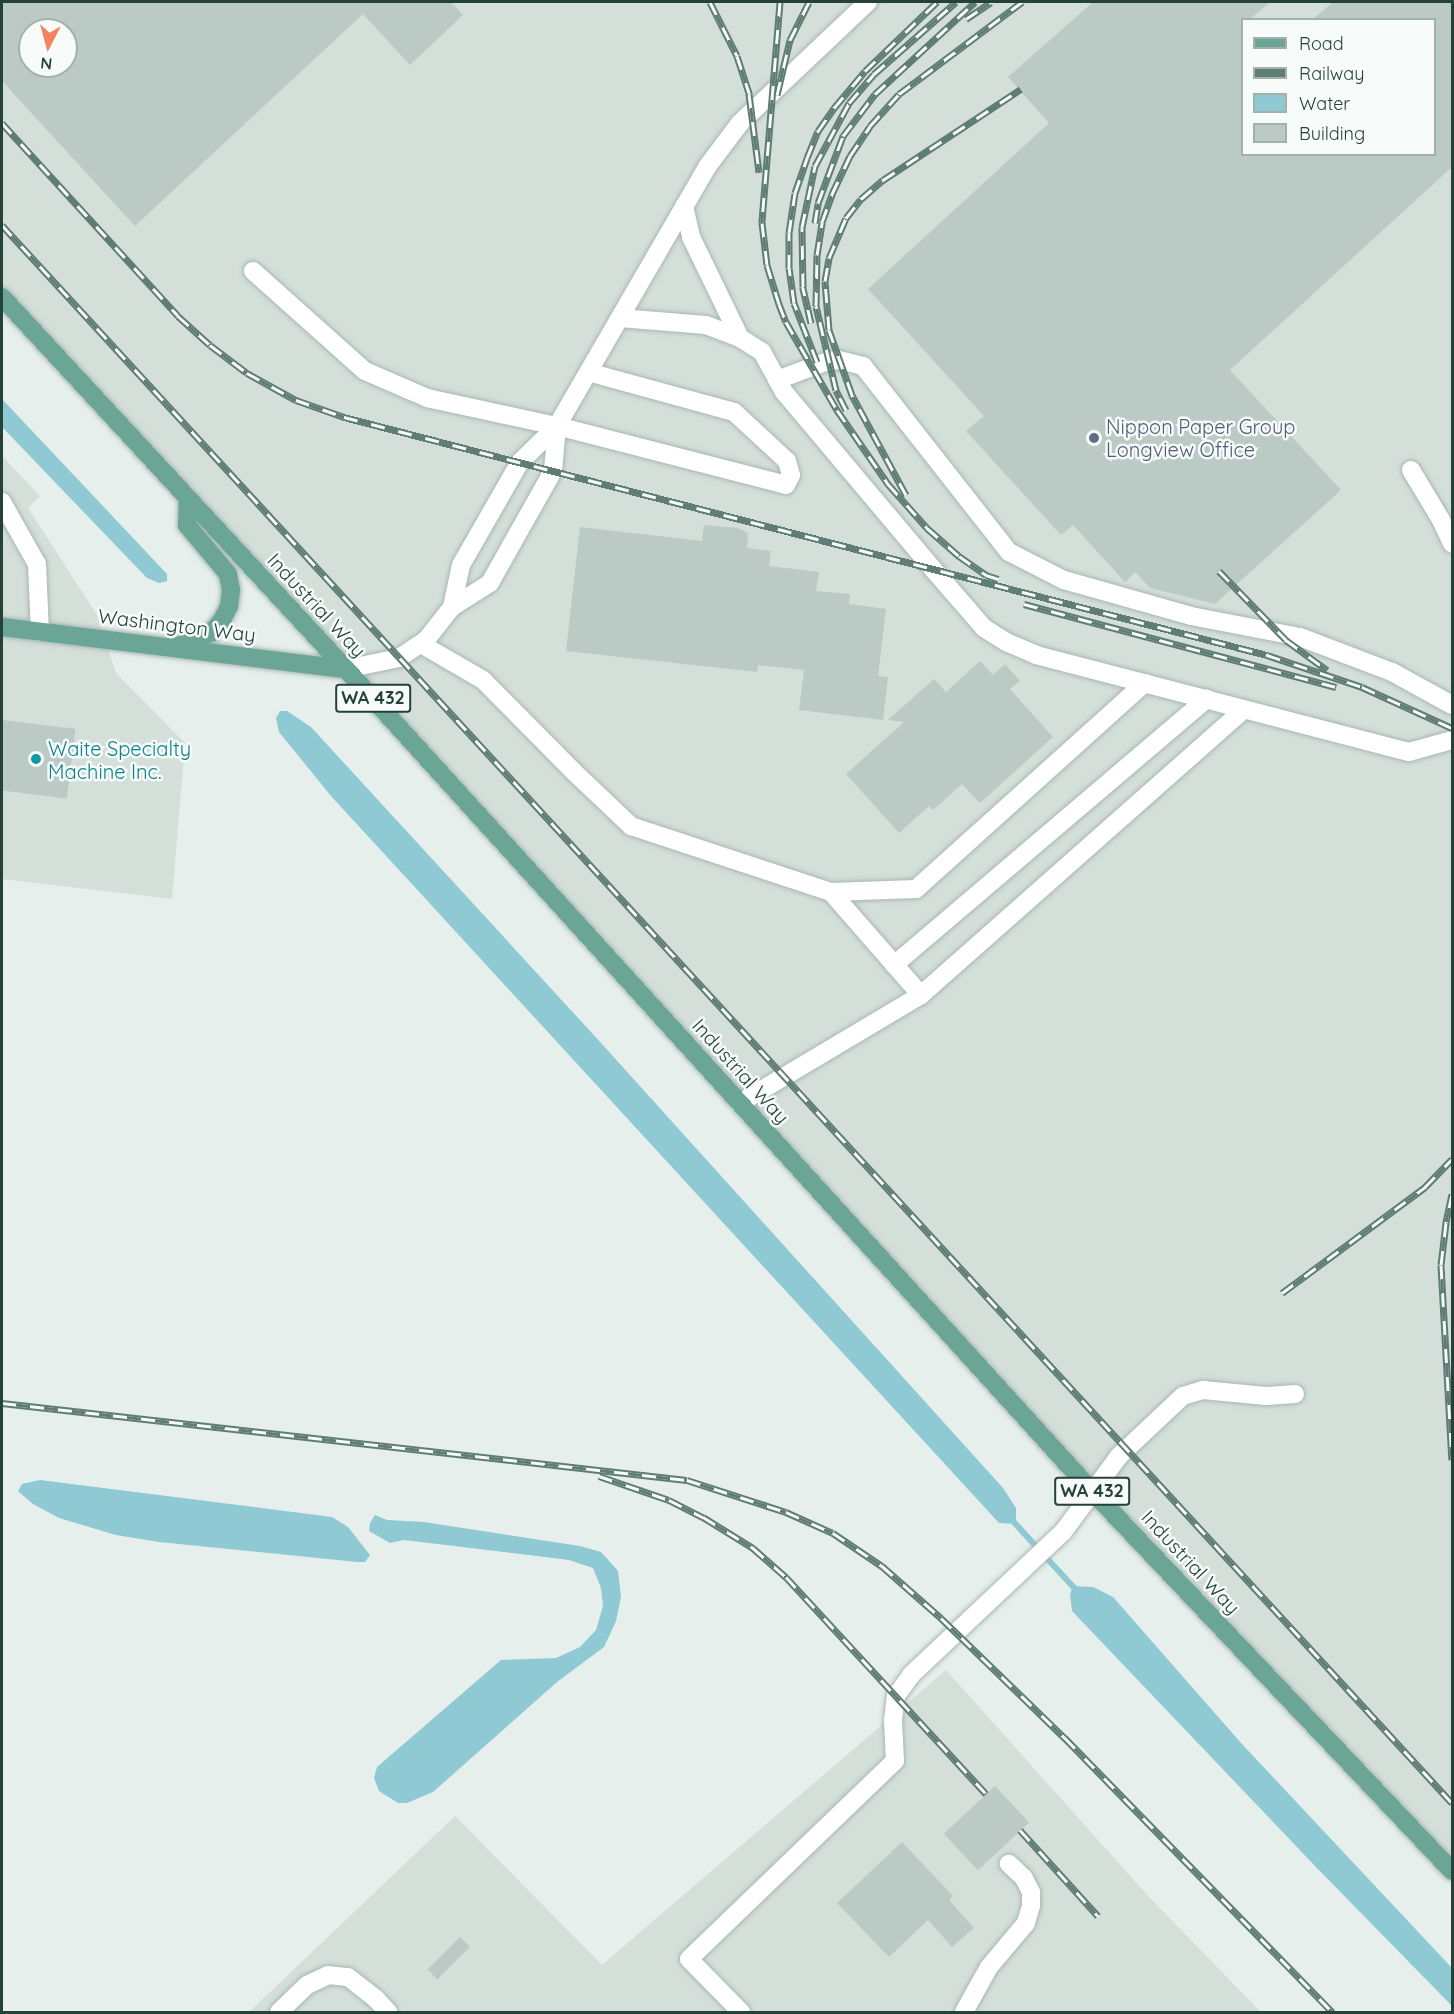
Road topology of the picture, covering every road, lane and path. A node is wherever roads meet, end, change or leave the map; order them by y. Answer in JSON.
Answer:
{"nodes":[{"id":1,"x":868,"y":2,"type":"edge"},
{"id":2,"x":684,"y":206,"type":"junction"},
{"id":3,"x":253,"y":271,"type":"dead end"},
{"id":4,"x":2,"y":297,"type":"edge"},
{"id":5,"x":620,"y":318,"type":"junction"},
{"id":6,"x":740,"y":338,"type":"junction"},
{"id":7,"x":588,"y":372,"type":"junction"},
{"id":8,"x":777,"y":380,"type":"junction"},
{"id":9,"x":557,"y":426,"type":"junction"},
{"id":10,"x":1411,"y":470,"type":"dead end"},
{"id":11,"x":188,"y":498,"type":"junction"},
{"id":12,"x":2,"y":501,"type":"edge"},
{"id":13,"x":1452,"y":544,"type":"edge"},
{"id":14,"x":452,"y":607,"type":"junction"},
{"id":15,"x":2,"y":627,"type":"edge"},
{"id":16,"x":40,"y":632,"type":"junction"},
{"id":17,"x":421,"y":644,"type":"junction"},
{"id":18,"x":174,"y":647,"type":"junction"},
{"id":19,"x":346,"y":669,"type":"junction"},
{"id":20,"x":1145,"y":683,"type":"junction"},
{"id":21,"x":1207,"y":699,"type":"junction"},
{"id":22,"x":1452,"y":705,"type":"edge"},
{"id":23,"x":1244,"y":709,"type":"junction"},
{"id":24,"x":1452,"y":740,"type":"edge"},
{"id":25,"x":831,"y":892,"type":"junction"},
{"id":26,"x":894,"y":965,"type":"junction"},
{"id":27,"x":921,"y":995,"type":"junction"},
{"id":28,"x":740,"y":1104,"type":"junction"},
{"id":29,"x":1295,"y":1394,"type":"dead end"},
{"id":30,"x":1091,"y":1490,"type":"junction"},
{"id":31,"x":1009,"y":1864,"type":"dead end"},
{"id":32,"x":1452,"y":1871,"type":"edge"},
{"id":33,"x":279,"y":2013,"type":"edge"},
{"id":34,"x":388,"y":2013,"type":"edge"},
{"id":35,"x":741,"y":2013,"type":"edge"},
{"id":36,"x":964,"y":2013,"type":"edge"}],
"edges":[{"from":1,"to":2,"type":"lane"},
{"from":2,"to":5,"type":"lane"},
{"from":2,"to":6,"type":"lane"},
{"from":3,"to":9,"type":"lane"},
{"from":4,"to":11,"type":"main road","name":"Industrial Way","number":"WA 432"},
{"from":5,"to":6,"type":"lane"},
{"from":5,"to":7,"type":"lane"},
{"from":6,"to":8,"type":"lane"},
{"from":7,"to":9,"type":"lane"},
{"from":7,"to":9,"type":"lane"},
{"from":8,"to":20,"type":"lane"},
{"from":8,"to":22,"type":"lane"},
{"from":9,"to":14,"type":"lane"},
{"from":9,"to":14,"type":"lane"},
{"from":10,"to":13,"type":"lane"},
{"from":11,"to":18,"type":"main road"},
{"from":11,"to":19,"type":"main road","name":"Industrial Way","number":"WA 432"},
{"from":12,"to":16,"type":"lane"},
{"from":14,"to":17,"type":"lane"},
{"from":15,"to":16,"type":"main road","name":"Washington Way"},
{"from":16,"to":18,"type":"main road","name":"Washington Way"},
{"from":17,"to":19,"type":"lane"},
{"from":17,"to":25,"type":"lane"},
{"from":18,"to":19,"type":"main road","name":"Washington Way"},
{"from":19,"to":28,"type":"main road","name":"Industrial Way","number":"WA 432"},
{"from":20,"to":21,"type":"lane"},
{"from":20,"to":25,"type":"lane"},
{"from":21,"to":23,"type":"lane"},
{"from":21,"to":26,"type":"lane"},
{"from":23,"to":24,"type":"lane"},
{"from":23,"to":27,"type":"lane"},
{"from":25,"to":26,"type":"lane"},
{"from":26,"to":27,"type":"lane"},
{"from":27,"to":28,"type":"lane"},
{"from":28,"to":30,"type":"main road","name":"Industrial Way","number":"WA 432"},
{"from":29,"to":30,"type":"lane"},
{"from":30,"to":32,"type":"main road","name":"Industrial Way","number":"WA 432"},
{"from":30,"to":35,"type":"lane"},
{"from":31,"to":36,"type":"lane"},
{"from":33,"to":34,"type":"lane"}]}
